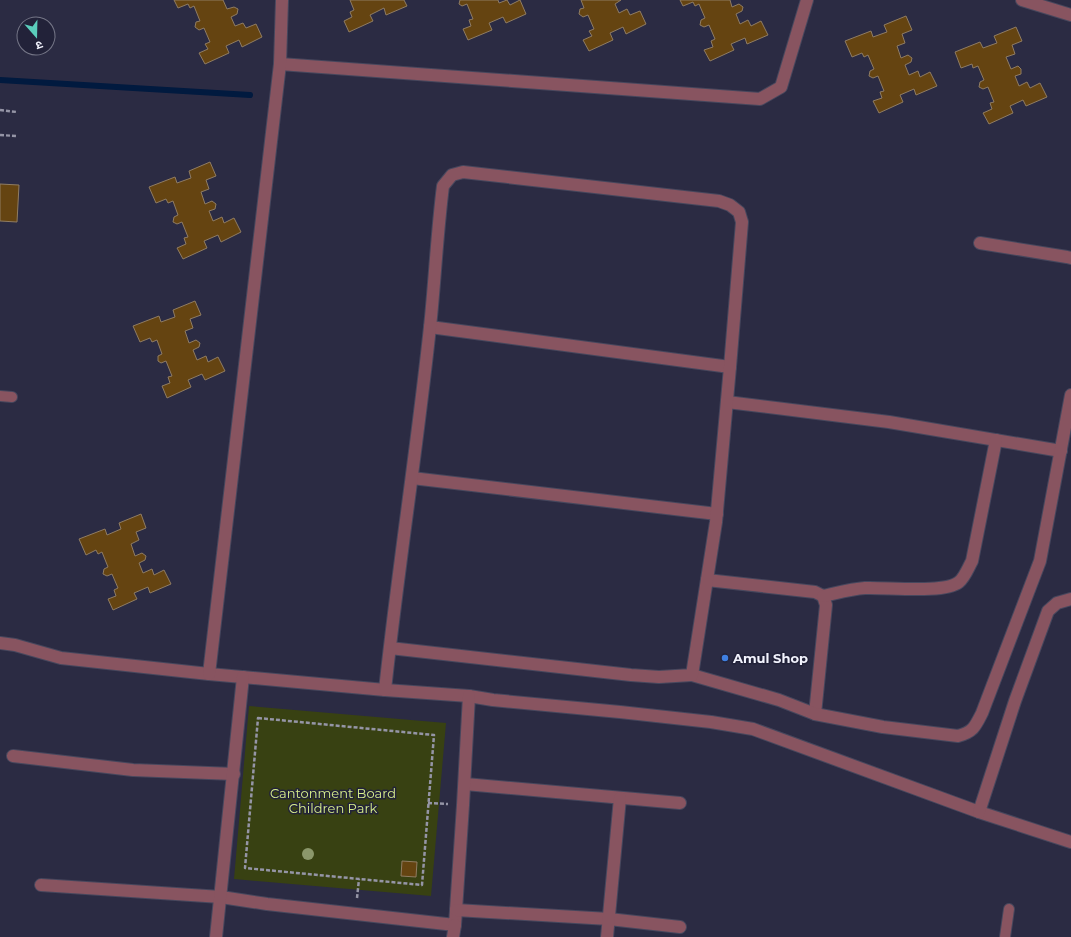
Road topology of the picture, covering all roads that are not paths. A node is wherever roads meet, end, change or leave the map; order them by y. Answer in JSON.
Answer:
{"nodes":[{"id":1,"x":282,"y":0,"type":"edge"},
{"id":2,"x":807,"y":0,"type":"edge"},
{"id":3,"x":1022,"y":0,"type":"edge"},
{"id":4,"x":1071,"y":15,"type":"edge"},
{"id":5,"x":280,"y":64,"type":"junction"},
{"id":6,"x":980,"y":243,"type":"dead end"},
{"id":7,"x":1071,"y":258,"type":"edge"},
{"id":8,"x":430,"y":328,"type":"junction"},
{"id":9,"x":730,"y":367,"type":"junction"},
{"id":10,"x":1071,"y":395,"type":"edge"},
{"id":11,"x":0,"y":396,"type":"edge"},
{"id":12,"x":12,"y":397,"type":"dead end"},
{"id":13,"x":727,"y":402,"type":"junction"},
{"id":14,"x":996,"y":440,"type":"junction"},
{"id":15,"x":1061,"y":451,"type":"junction"},
{"id":16,"x":412,"y":478,"type":"junction"},
{"id":17,"x":717,"y":514,"type":"junction"},
{"id":18,"x":707,"y":580,"type":"junction"},
{"id":19,"x":823,"y":596,"type":"junction"},
{"id":20,"x":1071,"y":599,"type":"edge"},
{"id":21,"x":0,"y":643,"type":"edge"},
{"id":22,"x":390,"y":648,"type":"junction"},
{"id":23,"x":209,"y":674,"type":"junction"},
{"id":24,"x":692,"y":676,"type":"junction"},
{"id":25,"x":244,"y":677,"type":"junction"},
{"id":26,"x":385,"y":690,"type":"junction"},
{"id":27,"x":469,"y":696,"type":"junction"},
{"id":28,"x":815,"y":714,"type":"junction"},
{"id":29,"x":13,"y":756,"type":"dead end"},
{"id":30,"x":234,"y":774,"type":"junction"},
{"id":31,"x":464,"y":784,"type":"junction"},
{"id":32,"x":620,"y":798,"type":"junction"},
{"id":33,"x":680,"y":804,"type":"dead end"},
{"id":34,"x":979,"y":812,"type":"junction"},
{"id":35,"x":1071,"y":842,"type":"edge"},
{"id":36,"x":40,"y":885,"type":"dead end"},
{"id":37,"x":221,"y":897,"type":"junction"},
{"id":38,"x":1009,"y":909,"type":"dead end"},
{"id":39,"x":456,"y":910,"type":"junction"},
{"id":40,"x":609,"y":919,"type":"junction"},
{"id":41,"x":680,"y":927,"type":"dead end"},
{"id":42,"x":454,"y":931,"type":"edge"},
{"id":43,"x":216,"y":937,"type":"edge"},
{"id":44,"x":607,"y":937,"type":"edge"},
{"id":45,"x":1005,"y":937,"type":"edge"}],
"edges":[{"from":1,"to":5,"type":"street"},
{"from":2,"to":5,"type":"street"},
{"from":3,"to":4,"type":"street"},
{"from":5,"to":23,"type":"street"},
{"from":6,"to":7,"type":"street"},
{"from":8,"to":9,"type":"street"},
{"from":8,"to":9,"type":"street"},
{"from":8,"to":16,"type":"street"},
{"from":9,"to":13,"type":"street"},
{"from":10,"to":15,"type":"street"},
{"from":11,"to":12,"type":"lane"},
{"from":13,"to":14,"type":"street"},
{"from":13,"to":17,"type":"street"},
{"from":14,"to":15,"type":"street"},
{"from":14,"to":19,"type":"street"},
{"from":15,"to":28,"type":"street"},
{"from":16,"to":17,"type":"street"},
{"from":16,"to":22,"type":"street"},
{"from":17,"to":18,"type":"street"},
{"from":18,"to":19,"type":"street"},
{"from":18,"to":24,"type":"street"},
{"from":19,"to":28,"type":"street"},
{"from":20,"to":34,"type":"street"},
{"from":21,"to":23,"type":"street"},
{"from":22,"to":24,"type":"street"},
{"from":22,"to":26,"type":"street"},
{"from":23,"to":25,"type":"street"},
{"from":24,"to":28,"type":"street"},
{"from":25,"to":26,"type":"street"},
{"from":25,"to":30,"type":"street"},
{"from":26,"to":27,"type":"street"},
{"from":27,"to":31,"type":"street"},
{"from":27,"to":34,"type":"street"},
{"from":29,"to":30,"type":"street"},
{"from":30,"to":37,"type":"street"},
{"from":31,"to":32,"type":"street"},
{"from":31,"to":39,"type":"street"},
{"from":32,"to":33,"type":"street"},
{"from":32,"to":40,"type":"street"},
{"from":34,"to":35,"type":"street"},
{"from":36,"to":37,"type":"street"},
{"from":37,"to":42,"type":"street"},
{"from":37,"to":43,"type":"street"},
{"from":38,"to":45,"type":"lane"},
{"from":39,"to":40,"type":"street"},
{"from":39,"to":42,"type":"street"},
{"from":40,"to":41,"type":"street"},
{"from":40,"to":44,"type":"street"}]}
